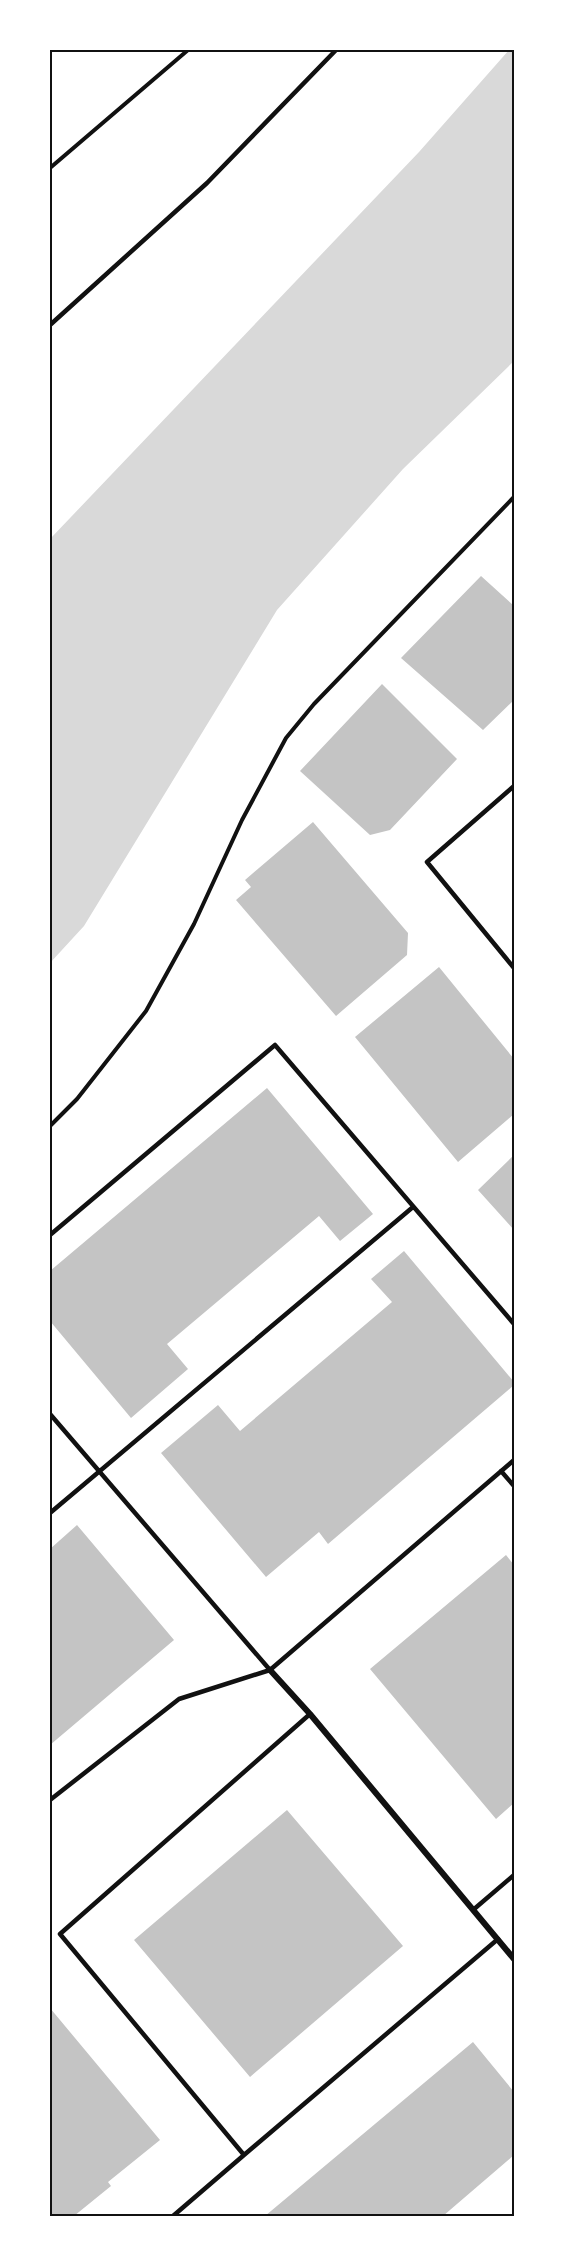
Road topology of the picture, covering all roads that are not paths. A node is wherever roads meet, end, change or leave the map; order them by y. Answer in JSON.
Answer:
{"nodes":[{"id":1,"x":336,"y":50,"type":"edge"},
{"id":2,"x":50,"y":326,"type":"edge"},
{"id":3,"x":514,"y":786,"type":"edge"},
{"id":4,"x":514,"y":968,"type":"edge"},
{"id":5,"x":413,"y":1207,"type":"junction"},
{"id":6,"x":50,"y":1235,"type":"edge"},
{"id":7,"x":514,"y":1324,"type":"edge"},
{"id":8,"x":50,"y":1414,"type":"edge"},
{"id":9,"x":514,"y":1460,"type":"edge"},
{"id":10,"x":99,"y":1471,"type":"junction"},
{"id":11,"x":501,"y":1471,"type":"junction"},
{"id":12,"x":514,"y":1486,"type":"edge"},
{"id":13,"x":50,"y":1513,"type":"edge"},
{"id":14,"x":270,"y":1670,"type":"junction"},
{"id":15,"x":310,"y":1714,"type":"junction"},
{"id":16,"x":50,"y":1800,"type":"edge"},
{"id":17,"x":514,"y":1875,"type":"edge"},
{"id":18,"x":473,"y":1910,"type":"junction"},
{"id":19,"x":498,"y":1939,"type":"junction"},
{"id":20,"x":514,"y":1959,"type":"edge"},
{"id":21,"x":243,"y":2155,"type":"junction"},
{"id":22,"x":173,"y":2217,"type":"edge"}],
"edges":[{"from":1,"to":2,"type":"lane"},
{"from":3,"to":4,"type":"lane"},
{"from":5,"to":6,"type":"lane"},
{"from":5,"to":7,"type":"lane"},
{"from":5,"to":10,"type":"lane"},
{"from":8,"to":10,"type":"lane"},
{"from":9,"to":11,"type":"lane"},
{"from":10,"to":13,"type":"lane"},
{"from":10,"to":14,"type":"lane"},
{"from":11,"to":12,"type":"lane"},
{"from":11,"to":14,"type":"lane"},
{"from":14,"to":15,"type":"street"},
{"from":14,"to":16,"type":"lane"},
{"from":15,"to":18,"type":"street"},
{"from":15,"to":21,"type":"lane"},
{"from":17,"to":18,"type":"lane"},
{"from":18,"to":19,"type":"street"},
{"from":19,"to":20,"type":"street"},
{"from":19,"to":21,"type":"lane"},
{"from":21,"to":22,"type":"lane"}]}
